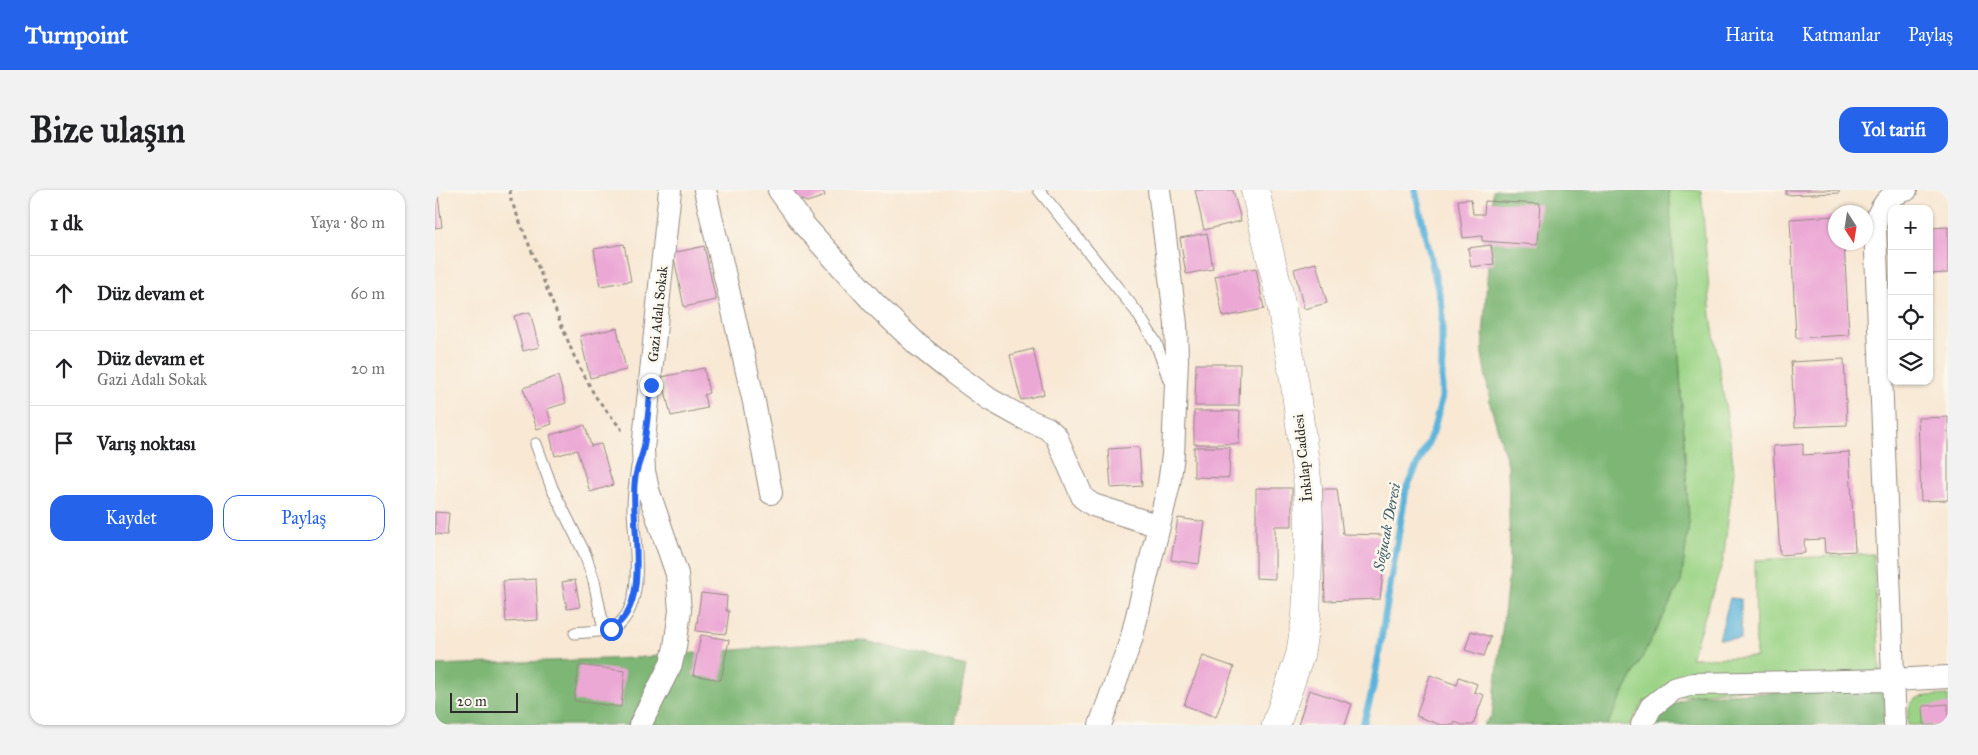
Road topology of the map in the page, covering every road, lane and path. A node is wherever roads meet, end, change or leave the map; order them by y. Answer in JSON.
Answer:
{"nodes":[{"id":1,"x":510,"y":190,"type":"edge"},
{"id":2,"x":670,"y":190,"type":"edge"},
{"id":3,"x":705,"y":190,"type":"edge"},
{"id":4,"x":779,"y":190,"type":"edge"},
{"id":5,"x":1039,"y":190,"type":"edge"},
{"id":6,"x":1159,"y":190,"type":"edge"},
{"id":7,"x":1255,"y":190,"type":"edge"},
{"id":8,"x":1906,"y":190,"type":"edge"},
{"id":9,"x":1175,"y":401,"type":"junction"},
{"id":10,"x":536,"y":444,"type":"dead end"},
{"id":11,"x":643,"y":449,"type":"junction"},
{"id":12,"x":771,"y":493,"type":"dead end"},
{"id":13,"x":1159,"y":526,"type":"junction"},
{"id":14,"x":604,"y":630,"type":"junction"},
{"id":15,"x":575,"y":632,"type":"dead end"},
{"id":16,"x":1948,"y":676,"type":"edge"},
{"id":17,"x":1893,"y":680,"type":"junction"},
{"id":18,"x":640,"y":725,"type":"edge"},
{"id":19,"x":1101,"y":725,"type":"edge"},
{"id":20,"x":1276,"y":725,"type":"edge"},
{"id":21,"x":1642,"y":725,"type":"edge"},
{"id":22,"x":1895,"y":725,"type":"edge"}],
"edges":[{"from":1,"to":11,"type":"path"},
{"from":2,"to":11,"type":"street","name":"Gazi Adalı Sokak"},
{"from":3,"to":12,"type":"street"},
{"from":4,"to":13,"type":"street"},
{"from":5,"to":9,"type":"lane"},
{"from":6,"to":9,"type":"street"},
{"from":7,"to":20,"type":"street","name":"İnkılap Caddesi"},
{"from":8,"to":17,"type":"street"},
{"from":9,"to":13,"type":"street"},
{"from":10,"to":14,"type":"lane"},
{"from":11,"to":14,"type":"lane"},
{"from":11,"to":18,"type":"street","name":"Gazi Adalı Sokak"},
{"from":13,"to":19,"type":"street"},
{"from":14,"to":15,"type":"lane"},
{"from":16,"to":17,"type":"street"},
{"from":17,"to":21,"type":"street"},
{"from":17,"to":22,"type":"street"}]}
